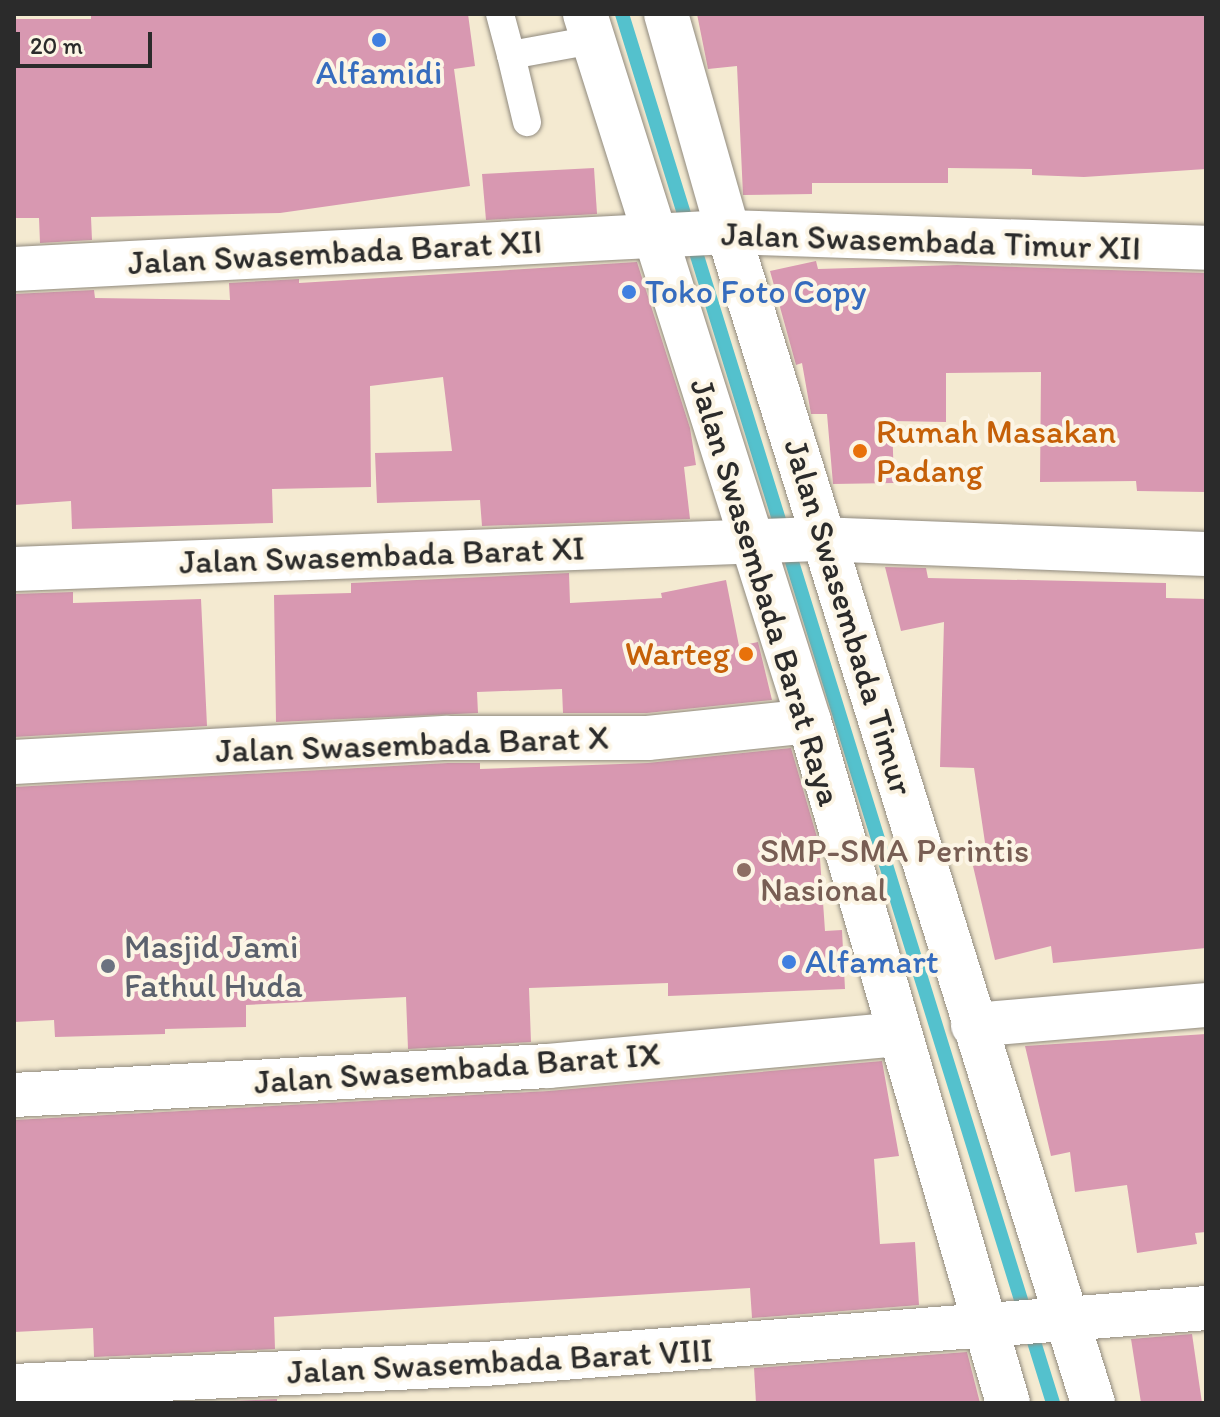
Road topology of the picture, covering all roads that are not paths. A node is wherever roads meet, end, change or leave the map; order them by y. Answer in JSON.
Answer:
{"nodes":[{"id":1,"x":500,"y":14,"type":"edge"},
{"id":2,"x":666,"y":14,"type":"edge"},
{"id":3,"x":589,"y":27,"type":"edge"},
{"id":4,"x":511,"y":55,"type":"junction"},
{"id":5,"x":527,"y":122,"type":"dead end"},
{"id":6,"x":724,"y":232,"type":"junction"},
{"id":7,"x":661,"y":237,"type":"junction"},
{"id":8,"x":1206,"y":248,"type":"edge"},
{"id":9,"x":14,"y":269,"type":"edge"},
{"id":10,"x":822,"y":539,"type":"junction"},
{"id":11,"x":759,"y":541,"type":"junction"},
{"id":12,"x":1206,"y":554,"type":"edge"},
{"id":13,"x":14,"y":569,"type":"edge"},
{"id":14,"x":809,"y":721,"type":"junction"},
{"id":15,"x":14,"y":762,"type":"edge"},
{"id":16,"x":1206,"y":1005,"type":"edge"},
{"id":17,"x":973,"y":1025,"type":"junction"},
{"id":18,"x":899,"y":1034,"type":"junction"},
{"id":19,"x":14,"y":1095,"type":"edge"},
{"id":20,"x":1206,"y":1308,"type":"edge"},
{"id":21,"x":1062,"y":1319,"type":"junction"},
{"id":22,"x":995,"y":1325,"type":"junction"},
{"id":23,"x":14,"y":1386,"type":"edge"},
{"id":24,"x":1008,"y":1403,"type":"edge"},
{"id":25,"x":1093,"y":1403,"type":"edge"}],
"edges":[{"from":1,"to":4,"type":"lane"},
{"from":2,"to":6,"type":"street","name":"Jalan Swasembada Timur"},
{"from":3,"to":4,"type":"lane"},
{"from":3,"to":7,"type":"street","name":"Jalan Swasembada Barat Raya"},
{"from":4,"to":5,"type":"lane"},
{"from":6,"to":7,"type":"street","name":"Jalan Swasembada Timur XII"},
{"from":6,"to":8,"type":"street","name":"Jalan Swasembada Timur XII"},
{"from":6,"to":10,"type":"street","name":"Jalan Swasembada Timur"},
{"from":7,"to":9,"type":"street","name":"Jalan Swasembada Barat XII"},
{"from":7,"to":11,"type":"street","name":"Jalan Swasembada Barat Raya"},
{"from":10,"to":11,"type":"street","name":"Jalan Swasembada Barat XI"},
{"from":10,"to":12,"type":"street","name":"Jalan Swasembada Barat XI"},
{"from":10,"to":17,"type":"street","name":"Jalan Swasembada Timur"},
{"from":11,"to":13,"type":"street","name":"Jalan Swasembada Barat XI"},
{"from":11,"to":14,"type":"street","name":"Jalan Swasembada Barat Raya"},
{"from":14,"to":15,"type":"street","name":"Jalan Swasembada Barat X"},
{"from":14,"to":18,"type":"street","name":"Jalan Swasembada Barat Raya"},
{"from":16,"to":17,"type":"street"},
{"from":17,"to":21,"type":"street","name":"Jalan Swasembada Timur"},
{"from":18,"to":19,"type":"street","name":"Jalan Swasembada Barat IX"},
{"from":18,"to":22,"type":"street","name":"Jalan Swasembada Barat Raya"},
{"from":20,"to":21,"type":"street","name":"Jalan Swasembada Barat VIII"},
{"from":21,"to":22,"type":"street","name":"Jalan Swasembada Barat VIII"},
{"from":21,"to":25,"type":"street","name":"Jalan Swasembada Timur"},
{"from":22,"to":23,"type":"street","name":"Jalan Swasembada Barat VIII"},
{"from":22,"to":24,"type":"street","name":"Jalan Swasembada Barat Raya"}]}
